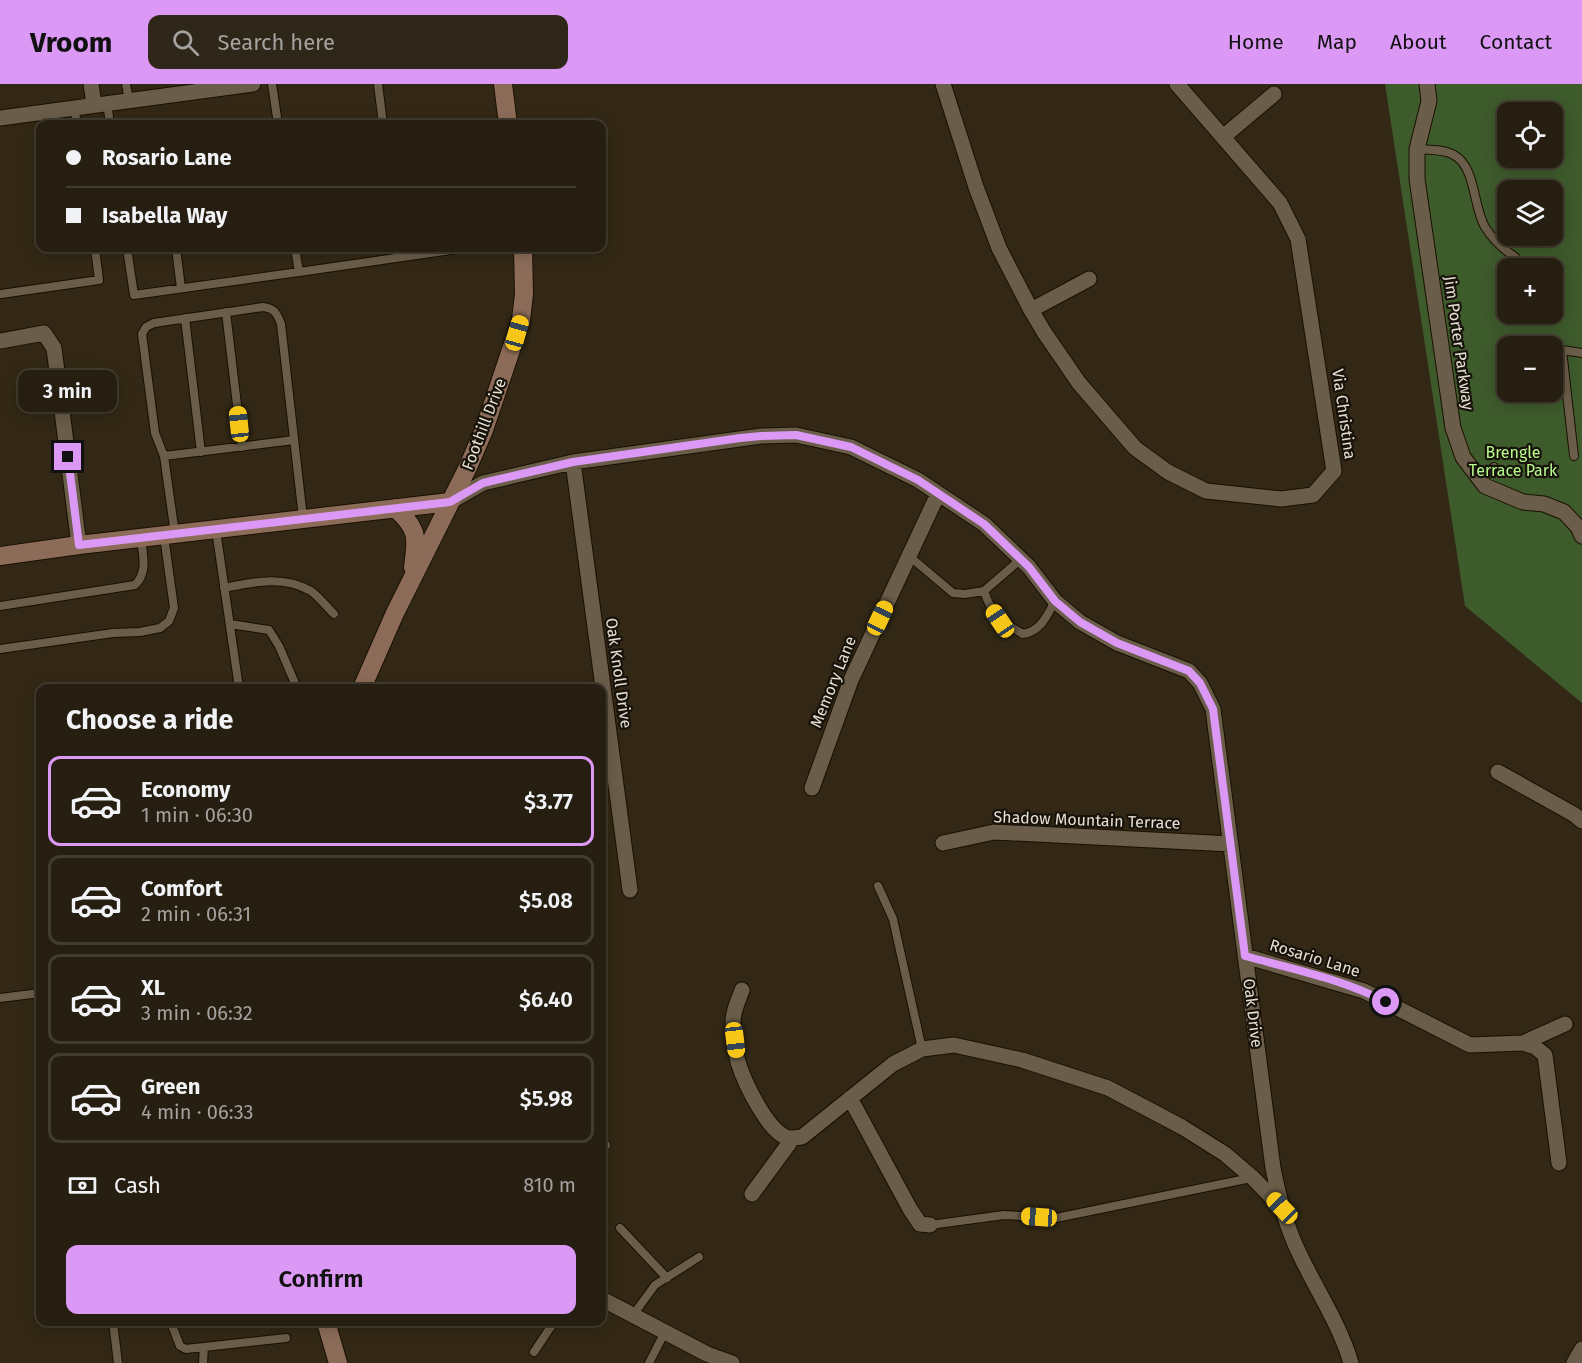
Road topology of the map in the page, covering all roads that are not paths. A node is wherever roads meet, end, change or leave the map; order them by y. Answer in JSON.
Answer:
{"nodes":[{"id":1,"x":91,"y":84,"type":"edge"},
{"id":2,"x":126,"y":84,"type":"edge"},
{"id":3,"x":253,"y":84,"type":"edge"},
{"id":4,"x":272,"y":84,"type":"edge"},
{"id":5,"x":378,"y":84,"type":"edge"},
{"id":6,"x":503,"y":84,"type":"edge"},
{"id":7,"x":943,"y":84,"type":"edge"},
{"id":8,"x":1177,"y":84,"type":"edge"},
{"id":9,"x":1427,"y":84,"type":"edge"},
{"id":10,"x":1274,"y":94,"type":"dead end"},
{"id":11,"x":129,"y":100,"type":"junction"},
{"id":12,"x":100,"y":104,"type":"junction"},
{"id":13,"x":74,"y":107,"type":"junction"},
{"id":14,"x":0,"y":118,"type":"edge"},
{"id":15,"x":76,"y":120,"type":"edge"},
{"id":16,"x":108,"y":120,"type":"edge"},
{"id":17,"x":277,"y":120,"type":"edge"},
{"id":18,"x":382,"y":120,"type":"edge"},
{"id":19,"x":508,"y":120,"type":"edge"},
{"id":20,"x":1222,"y":137,"type":"junction"},
{"id":21,"x":1417,"y":149,"type":"junction"},
{"id":22,"x":95,"y":252,"type":"edge"},
{"id":23,"x":128,"y":252,"type":"edge"},
{"id":24,"x":176,"y":252,"type":"edge"},
{"id":25,"x":296,"y":252,"type":"edge"},
{"id":26,"x":400,"y":252,"type":"edge"},
{"id":27,"x":437,"y":252,"type":"edge"},
{"id":28,"x":523,"y":252,"type":"edge"},
{"id":29,"x":401,"y":257,"type":"junction"},
{"id":30,"x":1515,"y":257,"type":"dead end"},
{"id":31,"x":298,"y":272,"type":"junction"},
{"id":32,"x":1089,"y":279,"type":"dead end"},
{"id":33,"x":181,"y":288,"type":"junction"},
{"id":34,"x":0,"y":293,"type":"edge"},
{"id":35,"x":1031,"y":310,"type":"junction"},
{"id":36,"x":226,"y":312,"type":"junction"},
{"id":37,"x":185,"y":318,"type":"junction"},
{"id":38,"x":0,"y":340,"type":"edge"},
{"id":39,"x":1582,"y":352,"type":"edge"},
{"id":40,"x":294,"y":440,"type":"junction"},
{"id":41,"x":242,"y":447,"type":"junction"},
{"id":42,"x":201,"y":452,"type":"junction"},
{"id":43,"x":164,"y":456,"type":"junction"},
{"id":44,"x":1574,"y":456,"type":"dead end"},
{"id":45,"x":573,"y":462,"type":"junction"},
{"id":46,"x":1494,"y":468,"type":"dead end"},
{"id":47,"x":1479,"y":479,"type":"junction"},
{"id":48,"x":938,"y":494,"type":"junction"},
{"id":49,"x":450,"y":502,"type":"junction"},
{"id":50,"x":395,"y":508,"type":"junction"},
{"id":51,"x":303,"y":519,"type":"junction"},
{"id":52,"x":216,"y":529,"type":"junction"},
{"id":53,"x":170,"y":534,"type":"junction"},
{"id":54,"x":1582,"y":536,"type":"edge"},
{"id":55,"x":141,"y":538,"type":"junction"},
{"id":56,"x":79,"y":545,"type":"junction"},
{"id":57,"x":0,"y":556,"type":"edge"},
{"id":58,"x":909,"y":556,"type":"junction"},
{"id":59,"x":1021,"y":559,"type":"junction"},
{"id":60,"x":409,"y":587,"type":"junction"},
{"id":61,"x":224,"y":588,"type":"junction"},
{"id":62,"x":984,"y":591,"type":"junction"},
{"id":63,"x":1055,"y":601,"type":"junction"},
{"id":64,"x":0,"y":606,"type":"edge"},
{"id":65,"x":334,"y":614,"type":"dead end"},
{"id":66,"x":230,"y":624,"type":"junction"},
{"id":67,"x":0,"y":649,"type":"edge"},
{"id":68,"x":238,"y":684,"type":"edge"},
{"id":69,"x":295,"y":684,"type":"edge"},
{"id":70,"x":364,"y":684,"type":"edge"},
{"id":71,"x":603,"y":684,"type":"edge"},
{"id":72,"x":606,"y":710,"type":"edge"},
{"id":73,"x":1498,"y":772,"type":"dead end"},
{"id":74,"x":812,"y":788,"type":"dead end"},
{"id":75,"x":1582,"y":821,"type":"edge"},
{"id":76,"x":943,"y":843,"type":"dead end"},
{"id":77,"x":1231,"y":844,"type":"junction"},
{"id":78,"x":878,"y":886,"type":"dead end"},
{"id":79,"x":630,"y":890,"type":"dead end"},
{"id":80,"x":1245,"y":956,"type":"junction"},
{"id":81,"x":742,"y":990,"type":"dead end"},
{"id":82,"x":36,"y":994,"type":"edge"},
{"id":83,"x":0,"y":998,"type":"edge"},
{"id":84,"x":1565,"y":1024,"type":"dead end"},
{"id":85,"x":1523,"y":1043,"type":"junction"},
{"id":86,"x":922,"y":1049,"type":"junction"},
{"id":87,"x":850,"y":1098,"type":"junction"},
{"id":88,"x":793,"y":1138,"type":"junction"},
{"id":89,"x":1559,"y":1163,"type":"dead end"},
{"id":90,"x":1253,"y":1178,"type":"junction"},
{"id":91,"x":752,"y":1194,"type":"dead end"},
{"id":92,"x":1282,"y":1208,"type":"junction"},
{"id":93,"x":930,"y":1225,"type":"joint"},
{"id":94,"x":620,"y":1228,"type":"dead end"},
{"id":95,"x":699,"y":1257,"type":"dead end"},
{"id":96,"x":667,"y":1278,"type":"junction"},
{"id":97,"x":606,"y":1301,"type":"edge"},
{"id":98,"x":633,"y":1315,"type":"junction"},
{"id":99,"x":113,"y":1326,"type":"edge"},
{"id":100,"x":327,"y":1326,"type":"edge"},
{"id":101,"x":551,"y":1326,"type":"edge"},
{"id":102,"x":173,"y":1328,"type":"dead end"},
{"id":103,"x":665,"y":1332,"type":"junction"},
{"id":104,"x":286,"y":1338,"type":"dead end"},
{"id":105,"x":204,"y":1347,"type":"junction"},
{"id":106,"x":1582,"y":1349,"type":"edge"},
{"id":107,"x":534,"y":1352,"type":"dead end"},
{"id":108,"x":118,"y":1363,"type":"edge"},
{"id":109,"x":203,"y":1363,"type":"edge"},
{"id":110,"x":338,"y":1363,"type":"edge"},
{"id":111,"x":649,"y":1363,"type":"edge"},
{"id":112,"x":732,"y":1363,"type":"edge"},
{"id":113,"x":1351,"y":1363,"type":"edge"},
{"id":114,"x":1574,"y":1363,"type":"edge"}],
"edges":[{"from":1,"to":12,"type":"street"},
{"from":2,"to":11,"type":"lane"},
{"from":3,"to":11,"type":"street"},
{"from":4,"to":17,"type":"lane"},
{"from":5,"to":18,"type":"lane"},
{"from":6,"to":19,"type":"street"},
{"from":7,"to":35,"type":"street","name":"Via Christina"},
{"from":8,"to":20,"type":"street","name":"Via Christina"},
{"from":9,"to":21,"type":"street","name":"Jim Porter Parkway"},
{"from":10,"to":20,"type":"street"},
{"from":11,"to":12,"type":"street"},
{"from":12,"to":13,"type":"street"},
{"from":12,"to":16,"type":"lane"},
{"from":13,"to":14,"type":"street"},
{"from":13,"to":15,"type":"lane"},
{"from":20,"to":35,"type":"street","name":"Via Christina"},
{"from":21,"to":30,"type":"lane"},
{"from":21,"to":47,"type":"street","name":"Jim Porter Parkway"},
{"from":22,"to":34,"type":"lane"},
{"from":23,"to":33,"type":"lane"},
{"from":24,"to":33,"type":"lane"},
{"from":25,"to":31,"type":"lane"},
{"from":26,"to":29,"type":"lane"},
{"from":27,"to":29,"type":"lane"},
{"from":28,"to":49,"type":"street","name":"Foothill Drive"},
{"from":29,"to":31,"type":"lane"},
{"from":31,"to":33,"type":"lane"},
{"from":32,"to":35,"type":"street"},
{"from":36,"to":37,"type":"lane"},
{"from":36,"to":40,"type":"lane"},
{"from":36,"to":41,"type":"lane"},
{"from":37,"to":42,"type":"lane"},
{"from":37,"to":43,"type":"lane"},
{"from":38,"to":56,"type":"street"},
{"from":39,"to":44,"type":"lane"},
{"from":40,"to":41,"type":"lane"},
{"from":40,"to":51,"type":"lane"},
{"from":41,"to":42,"type":"lane"},
{"from":42,"to":43,"type":"lane"},
{"from":43,"to":53,"type":"lane"},
{"from":45,"to":48,"type":"street","name":"Oak Drive"},
{"from":45,"to":49,"type":"street","name":"Oak Drive"},
{"from":45,"to":71,"type":"street","name":"Oak Knoll Drive"},
{"from":46,"to":47,"type":"lane"},
{"from":47,"to":54,"type":"street","name":"Jim Porter Parkway"},
{"from":48,"to":58,"type":"street","name":"Memory Lane"},
{"from":48,"to":59,"type":"street","name":"Oak Drive"},
{"from":49,"to":50,"type":"street","name":"Oak Drive"},
{"from":49,"to":60,"type":"street","name":"Foothill Drive"},
{"from":50,"to":51,"type":"street","name":"Oak Drive"},
{"from":50,"to":60,"type":"street"},
{"from":51,"to":52,"type":"street","name":"Oak Drive"},
{"from":52,"to":53,"type":"street","name":"Oak Drive"},
{"from":52,"to":61,"type":"lane"},
{"from":53,"to":55,"type":"street","name":"Oak Drive"},
{"from":53,"to":67,"type":"lane"},
{"from":55,"to":56,"type":"street","name":"Oak Drive"},
{"from":55,"to":64,"type":"lane"},
{"from":56,"to":57,"type":"street","name":"Oak Drive"},
{"from":58,"to":62,"type":"lane"},
{"from":58,"to":74,"type":"street","name":"Memory Lane"},
{"from":59,"to":62,"type":"lane"},
{"from":59,"to":63,"type":"street","name":"Oak Drive"},
{"from":60,"to":70,"type":"street","name":"Foothill Drive"},
{"from":61,"to":65,"type":"lane"},
{"from":61,"to":66,"type":"lane"},
{"from":62,"to":63,"type":"lane"},
{"from":63,"to":77,"type":"street","name":"Oak Drive"},
{"from":66,"to":68,"type":"lane"},
{"from":66,"to":69,"type":"lane"},
{"from":72,"to":79,"type":"street","name":"Oak Knoll Drive"},
{"from":73,"to":75,"type":"street"},
{"from":76,"to":77,"type":"street","name":"Shadow Mountain Terrace"},
{"from":77,"to":80,"type":"street","name":"Oak Drive"},
{"from":78,"to":86,"type":"lane"},
{"from":80,"to":85,"type":"street","name":"Rosario Lane"},
{"from":80,"to":92,"type":"street","name":"Oak Drive"},
{"from":81,"to":88,"type":"street"},
{"from":82,"to":83,"type":"lane"},
{"from":84,"to":85,"type":"street"},
{"from":85,"to":89,"type":"street"},
{"from":86,"to":87,"type":"street"},
{"from":86,"to":90,"type":"street"},
{"from":87,"to":88,"type":"street"},
{"from":87,"to":93,"type":"street"},
{"from":88,"to":91,"type":"street"},
{"from":90,"to":92,"type":"street"},
{"from":90,"to":93,"type":"lane"},
{"from":92,"to":113,"type":"street","name":"Oak Drive"},
{"from":94,"to":96,"type":"lane"},
{"from":95,"to":96,"type":"lane"},
{"from":96,"to":98,"type":"lane"},
{"from":97,"to":98,"type":"street"},
{"from":98,"to":103,"type":"street"},
{"from":99,"to":108,"type":"lane"},
{"from":100,"to":110,"type":"street"},
{"from":101,"to":107,"type":"lane"},
{"from":102,"to":105,"type":"lane"},
{"from":103,"to":111,"type":"lane"},
{"from":103,"to":112,"type":"street"},
{"from":104,"to":105,"type":"lane"},
{"from":105,"to":109,"type":"lane"},
{"from":106,"to":114,"type":"street"}]}
